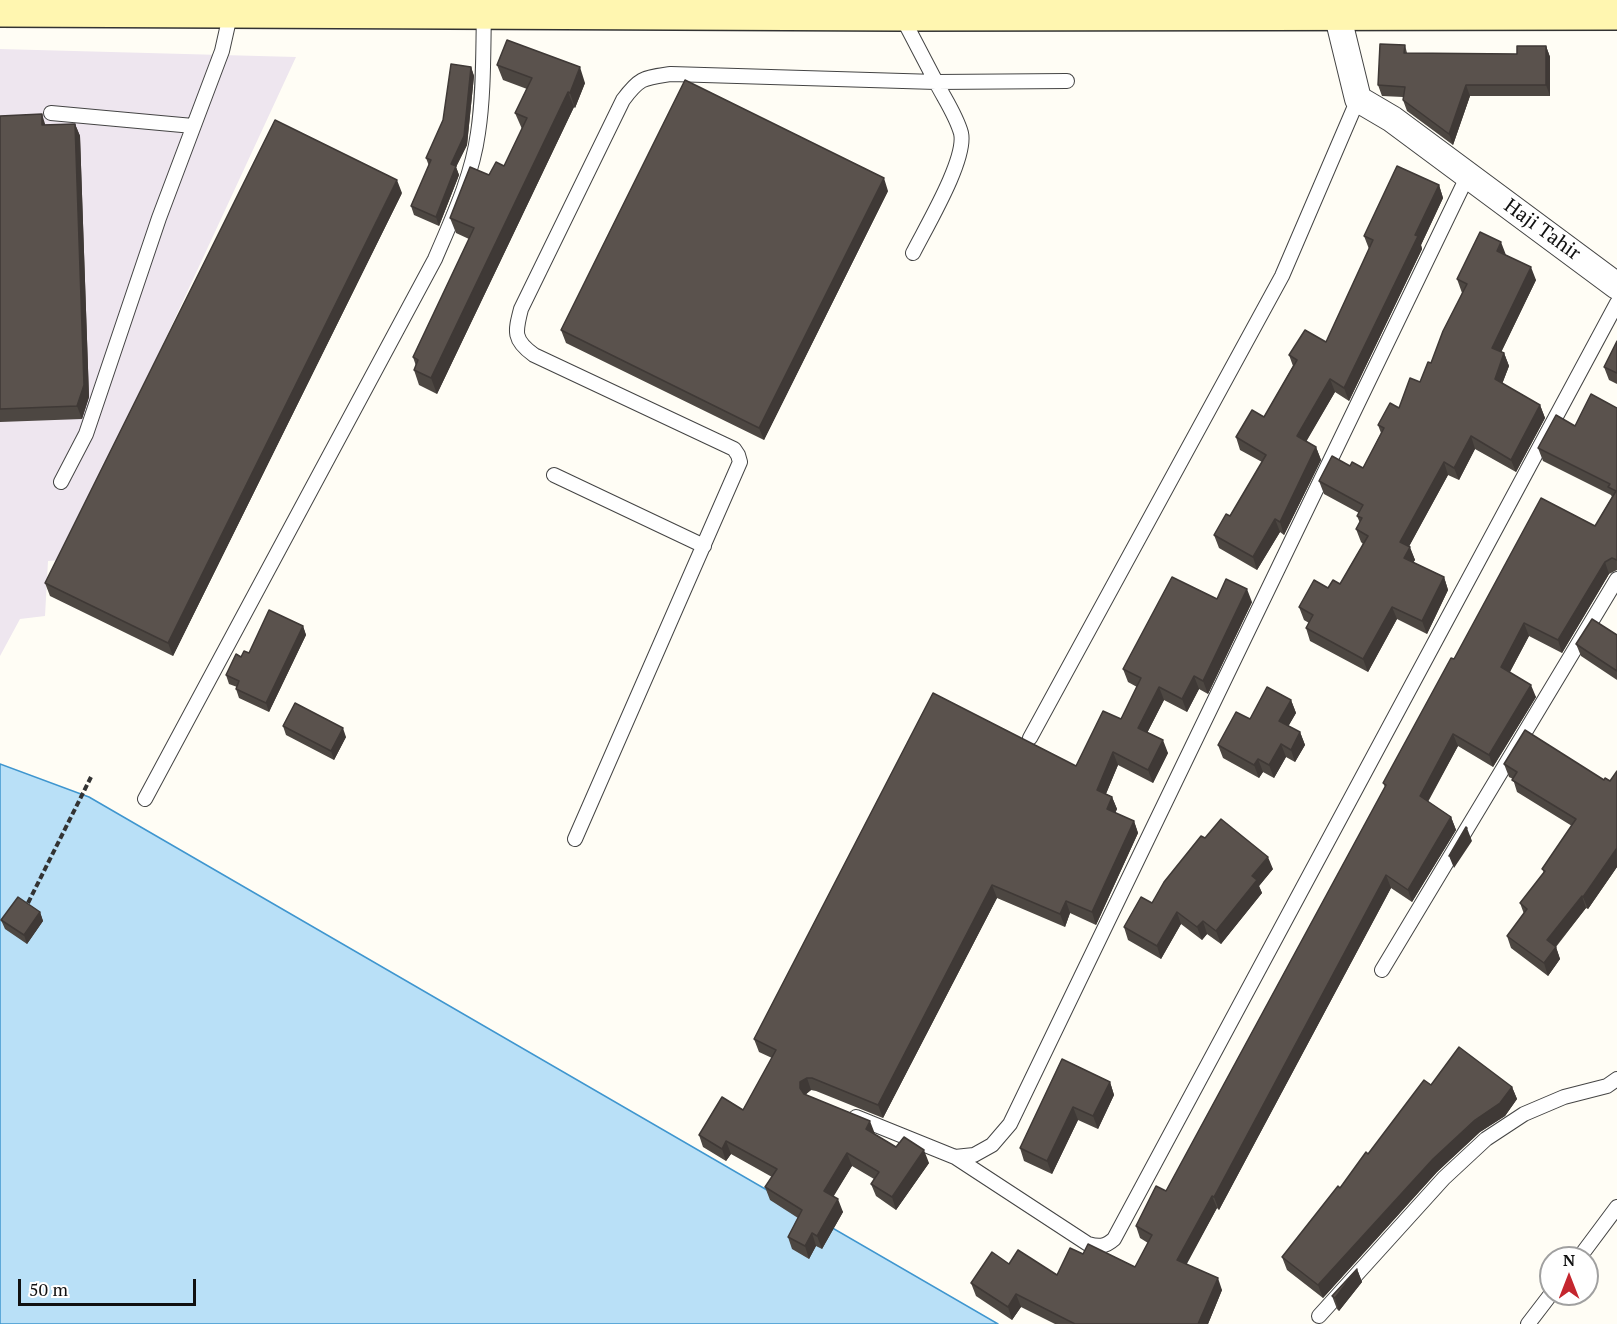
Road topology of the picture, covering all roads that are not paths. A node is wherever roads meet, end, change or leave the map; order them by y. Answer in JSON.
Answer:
{"nodes":[{"id":1,"x":484,"y":6,"type":"edge"},
{"id":2,"x":1543,"y":6,"type":"edge"},
{"id":3,"x":0,"y":10,"type":"edge"},
{"id":4,"x":231,"y":11,"type":"junction"},
{"id":5,"x":1337,"y":12,"type":"junction"},
{"id":6,"x":1617,"y":13,"type":"edge"},
{"id":7,"x":901,"y":14,"type":"junction"},
{"id":8,"x":1067,"y":81,"type":"dead end"},
{"id":9,"x":936,"y":82,"type":"junction"},
{"id":10,"x":1358,"y":99,"type":"junction"},
{"id":11,"x":51,"y":113,"type":"dead end"},
{"id":12,"x":193,"y":126,"type":"junction"},
{"id":13,"x":1468,"y":175,"type":"junction"},
{"id":14,"x":913,"y":253,"type":"dead end"},
{"id":15,"x":1617,"y":286,"type":"edge"},
{"id":16,"x":1617,"y":303,"type":"edge"},
{"id":17,"x":554,"y":475,"type":"dead end"},
{"id":18,"x":61,"y":482,"type":"dead end"},
{"id":19,"x":704,"y":546,"type":"junction"},
{"id":20,"x":1617,"y":579,"type":"edge"},
{"id":21,"x":1030,"y":738,"type":"dead end"},
{"id":22,"x":145,"y":799,"type":"dead end"},
{"id":23,"x":575,"y":839,"type":"dead end"},
{"id":24,"x":1382,"y":970,"type":"dead end"},
{"id":25,"x":1614,"y":1086,"type":"edge"},
{"id":26,"x":844,"y":1112,"type":"edge"},
{"id":27,"x":956,"y":1157,"type":"junction"},
{"id":28,"x":1617,"y":1208,"type":"edge"},
{"id":29,"x":1588,"y":1246,"type":"edge"},
{"id":30,"x":1542,"y":1306,"type":"edge"},
{"id":31,"x":1319,"y":1316,"type":"dead end"},
{"id":32,"x":1528,"y":1324,"type":"edge"}],
"edges":[{"from":1,"to":4,"type":"main road"},
{"from":1,"to":7,"type":"main road"},
{"from":1,"to":22,"type":"lane"},
{"from":2,"to":5,"type":"main road"},
{"from":2,"to":6,"type":"main road"},
{"from":3,"to":4,"type":"main road"},
{"from":4,"to":12,"type":"lane"},
{"from":5,"to":7,"type":"main road"},
{"from":5,"to":10,"type":"street"},
{"from":7,"to":9,"type":"lane"},
{"from":8,"to":9,"type":"lane"},
{"from":9,"to":14,"type":"lane"},
{"from":9,"to":19,"type":"lane"},
{"from":10,"to":13,"type":"street","name":"Haji Tahir"},
{"from":10,"to":21,"type":"lane"},
{"from":11,"to":12,"type":"lane"},
{"from":12,"to":18,"type":"lane"},
{"from":13,"to":15,"type":"street","name":"Haji Tahir"},
{"from":13,"to":27,"type":"lane"},
{"from":16,"to":27,"type":"lane"},
{"from":17,"to":19,"type":"lane"},
{"from":19,"to":23,"type":"lane"},
{"from":20,"to":24,"type":"lane"},
{"from":25,"to":31,"type":"lane"},
{"from":26,"to":27,"type":"lane"},
{"from":28,"to":29,"type":"lane"},
{"from":30,"to":32,"type":"lane"}]}
